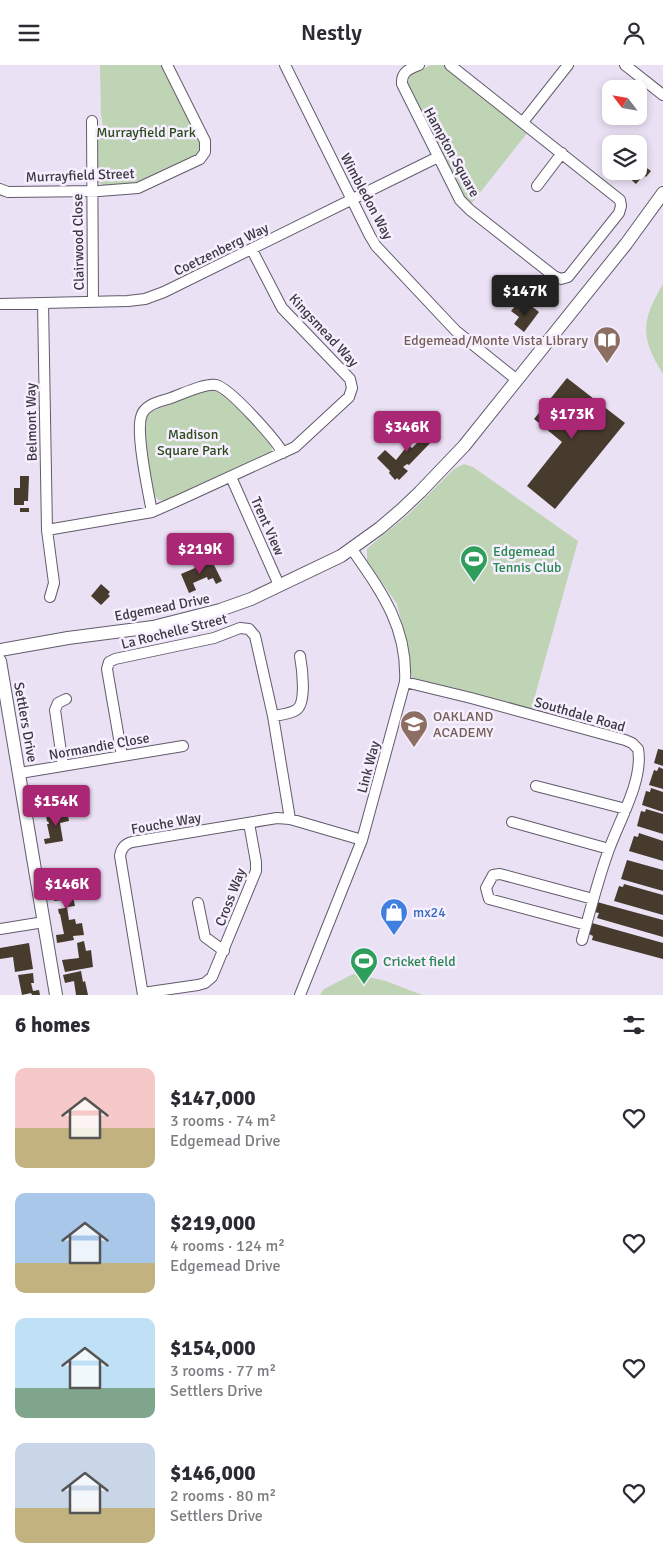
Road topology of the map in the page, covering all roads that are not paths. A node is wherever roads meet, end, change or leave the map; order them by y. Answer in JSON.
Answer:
{"nodes":[{"id":1,"x":166,"y":65,"type":"edge"},
{"id":2,"x":285,"y":65,"type":"edge"},
{"id":3,"x":419,"y":65,"type":"edge"},
{"id":4,"x":450,"y":65,"type":"edge"},
{"id":5,"x":568,"y":65,"type":"edge"},
{"id":6,"x":625,"y":65,"type":"edge"},
{"id":7,"x":663,"y":95,"type":"edge"},
{"id":8,"x":92,"y":121,"type":"dead end"},
{"id":9,"x":523,"y":122,"type":"junction"},
{"id":10,"x":562,"y":153,"type":"junction"},
{"id":11,"x":438,"y":157,"type":"junction"},
{"id":12,"x":537,"y":186,"type":"dead end"},
{"id":13,"x":0,"y":189,"type":"edge"},
{"id":14,"x":91,"y":191,"type":"junction"},
{"id":15,"x":663,"y":193,"type":"edge"},
{"id":16,"x":352,"y":200,"type":"junction"},
{"id":17,"x":252,"y":249,"type":"junction"},
{"id":18,"x":93,"y":302,"type":"junction"},
{"id":19,"x":43,"y":303,"type":"junction"},
{"id":20,"x":0,"y":304,"type":"edge"},
{"id":21,"x":517,"y":380,"type":"junction"},
{"id":22,"x":282,"y":453,"type":"junction"},
{"id":23,"x":231,"y":477,"type":"junction"},
{"id":24,"x":152,"y":512,"type":"junction"},
{"id":25,"x":47,"y":535,"type":"junction"},
{"id":26,"x":351,"y":549,"type":"junction"},
{"id":27,"x":279,"y":585,"type":"junction"},
{"id":28,"x":50,"y":597,"type":"dead end"},
{"id":29,"x":0,"y":651,"type":"edge"},
{"id":30,"x":300,"y":656,"type":"dead end"},
{"id":31,"x":0,"y":661,"type":"edge"},
{"id":32,"x":405,"y":682,"type":"junction"},
{"id":33,"x":66,"y":699,"type":"dead end"},
{"id":34,"x":273,"y":716,"type":"junction"},
{"id":35,"x":183,"y":746,"type":"dead end"},
{"id":36,"x":122,"y":756,"type":"junction"},
{"id":37,"x":63,"y":766,"type":"junction"},
{"id":38,"x":20,"y":773,"type":"junction"},
{"id":39,"x":536,"y":785,"type":"dead end"},
{"id":40,"x":626,"y":809,"type":"junction"},
{"id":41,"x":290,"y":819,"type":"junction"},
{"id":42,"x":512,"y":822,"type":"dead end"},
{"id":43,"x":249,"y":823,"type":"junction"},
{"id":44,"x":362,"y":840,"type":"junction"},
{"id":45,"x":609,"y":849,"type":"junction"},
{"id":46,"x":593,"y":899,"type":"junction"},
{"id":47,"x":198,"y":903,"type":"dead end"},
{"id":48,"x":44,"y":922,"type":"junction"},
{"id":49,"x":586,"y":925,"type":"junction"},
{"id":50,"x":0,"y":929,"type":"edge"},
{"id":51,"x":582,"y":940,"type":"dead end"},
{"id":52,"x":224,"y":951,"type":"junction"},
{"id":53,"x":143,"y":994,"type":"edge"},
{"id":54,"x":56,"y":995,"type":"edge"},
{"id":55,"x":300,"y":995,"type":"edge"}],
"edges":[{"from":1,"to":14,"type":"street","name":"Murrayfield Street"},
{"from":2,"to":16,"type":"street","name":"Wimbledon Way"},
{"from":3,"to":11,"type":"street","name":"Hampton Square"},
{"from":4,"to":9,"type":"street","name":"Hampton Square"},
{"from":5,"to":9,"type":"street"},
{"from":6,"to":7,"type":"street"},
{"from":8,"to":14,"type":"street","name":"Clairwood Close"},
{"from":9,"to":10,"type":"street","name":"Hampton Square"},
{"from":10,"to":11,"type":"street","name":"Hampton Square"},
{"from":10,"to":12,"type":"street"},
{"from":11,"to":16,"type":"street","name":"Coetzenberg Way"},
{"from":13,"to":14,"type":"street","name":"Murrayfield Street"},
{"from":14,"to":18,"type":"street","name":"Clairwood Close"},
{"from":15,"to":21,"type":"street","name":"Edgemead Drive"},
{"from":16,"to":17,"type":"street","name":"Coetzenberg Way"},
{"from":16,"to":21,"type":"street","name":"Wimbledon Way"},
{"from":17,"to":18,"type":"street","name":"Coetzenberg Way"},
{"from":17,"to":22,"type":"street","name":"Kingsmead Way"},
{"from":18,"to":19,"type":"street","name":"Coetzenberg Way"},
{"from":19,"to":20,"type":"street","name":"Coetzenberg Way"},
{"from":19,"to":25,"type":"street","name":"Belmont Way"},
{"from":21,"to":26,"type":"street","name":"Edgemead Drive"},
{"from":22,"to":23,"type":"street","name":"Kingsmead Way"},
{"from":22,"to":24,"type":"street"},
{"from":23,"to":24,"type":"street","name":"Kingsmead Way"},
{"from":23,"to":27,"type":"street","name":"Trent View"},
{"from":24,"to":25,"type":"street","name":"Kingsmead Way"},
{"from":25,"to":28,"type":"street","name":"Belmont Way"},
{"from":26,"to":27,"type":"street","name":"Edgemead Drive"},
{"from":26,"to":32,"type":"street","name":"Link Way"},
{"from":27,"to":29,"type":"street","name":"Edgemead Drive"},
{"from":30,"to":34,"type":"street"},
{"from":31,"to":38,"type":"street","name":"Settlers Drive"},
{"from":32,"to":40,"type":"street","name":"Southdale Road"},
{"from":32,"to":44,"type":"street","name":"Link Way"},
{"from":33,"to":37,"type":"street"},
{"from":34,"to":36,"type":"street","name":"La Rochelle Street"},
{"from":34,"to":41,"type":"street","name":"La Rochelle Street"},
{"from":35,"to":36,"type":"street","name":"Normandie Close"},
{"from":36,"to":37,"type":"street","name":"Normandie Close"},
{"from":37,"to":38,"type":"street","name":"Normandie Close"},
{"from":38,"to":48,"type":"street","name":"Settlers Drive"},
{"from":39,"to":40,"type":"street"},
{"from":40,"to":45,"type":"street","name":"Southdale Road"},
{"from":41,"to":43,"type":"street","name":"Fouche Way"},
{"from":41,"to":44,"type":"street","name":"Fouche Way"},
{"from":42,"to":45,"type":"street"},
{"from":43,"to":52,"type":"street","name":"Cross Way"},
{"from":43,"to":53,"type":"street","name":"Fouche Way"},
{"from":44,"to":55,"type":"street","name":"Link Way"},
{"from":45,"to":46,"type":"street","name":"Southdale Road"},
{"from":46,"to":49,"type":"street","name":"Southdale Road"},
{"from":46,"to":49,"type":"street"},
{"from":47,"to":52,"type":"street","name":"Cross Way"},
{"from":48,"to":50,"type":"street"},
{"from":48,"to":54,"type":"street","name":"Settlers Drive"},
{"from":49,"to":51,"type":"street","name":"Southdale Road"},
{"from":52,"to":53,"type":"street","name":"Cross Way"}]}
